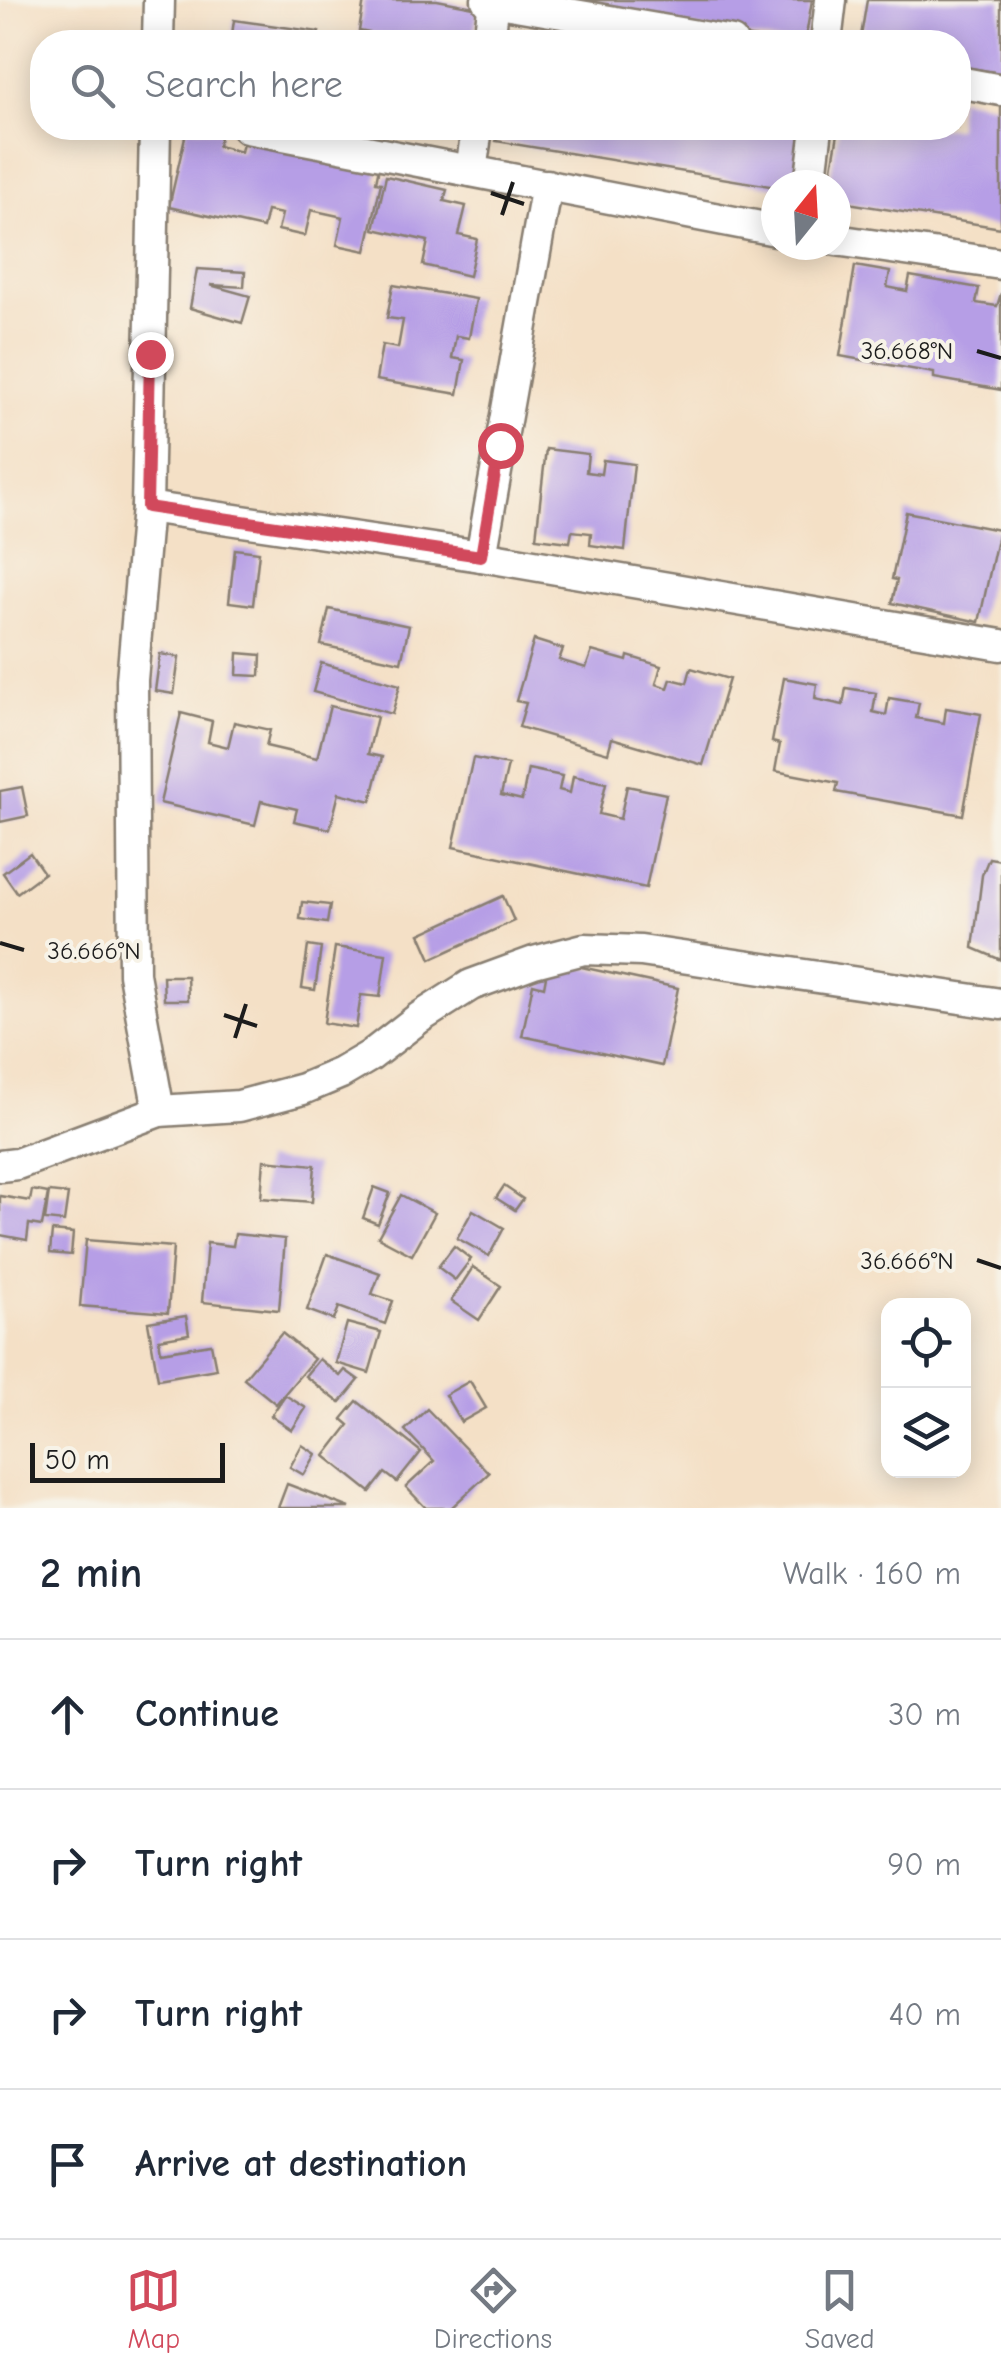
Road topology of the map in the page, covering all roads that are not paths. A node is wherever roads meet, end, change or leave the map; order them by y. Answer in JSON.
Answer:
{"nodes":[{"id":1,"x":159,"y":0,"type":"edge"},
{"id":2,"x":492,"y":0,"type":"edge"},
{"id":3,"x":831,"y":0,"type":"edge"},
{"id":4,"x":158,"y":30,"type":"edge"},
{"id":5,"x":490,"y":30,"type":"edge"},
{"id":6,"x":663,"y":30,"type":"edge"},
{"id":7,"x":827,"y":30,"type":"edge"},
{"id":8,"x":971,"y":84,"type":"edge"},
{"id":9,"x":1001,"y":90,"type":"edge"},
{"id":10,"x":154,"y":140,"type":"edge"},
{"id":11,"x":310,"y":140,"type":"edge"},
{"id":12,"x":475,"y":140,"type":"edge"},
{"id":13,"x":815,"y":140,"type":"edge"},
{"id":14,"x":812,"y":170,"type":"edge"},
{"id":15,"x":471,"y":171,"type":"junction"},
{"id":16,"x":547,"y":185,"type":"junction"},
{"id":17,"x":761,"y":227,"type":"edge"},
{"id":18,"x":851,"y":242,"type":"edge"},
{"id":19,"x":1001,"y":264,"type":"edge"},
{"id":20,"x":147,"y":507,"type":"junction"},
{"id":21,"x":481,"y":556,"type":"junction"},
{"id":22,"x":1001,"y":645,"type":"edge"},
{"id":23,"x":1001,"y":1004,"type":"edge"},
{"id":24,"x":159,"y":1111,"type":"junction"},
{"id":25,"x":0,"y":1166,"type":"edge"}],
"edges":[{"from":1,"to":4,"type":"street"},
{"from":2,"to":5,"type":"street"},
{"from":2,"to":6,"type":"street"},
{"from":3,"to":7,"type":"street"},
{"from":8,"to":9,"type":"street"},
{"from":10,"to":20,"type":"street"},
{"from":11,"to":15,"type":"street"},
{"from":12,"to":15,"type":"street"},
{"from":13,"to":14,"type":"street"},
{"from":15,"to":16,"type":"street"},
{"from":16,"to":17,"type":"street"},
{"from":16,"to":21,"type":"street"},
{"from":18,"to":19,"type":"street"},
{"from":20,"to":21,"type":"street"},
{"from":20,"to":24,"type":"street"},
{"from":21,"to":22,"type":"street"},
{"from":23,"to":24,"type":"street"},
{"from":24,"to":25,"type":"street"}]}
